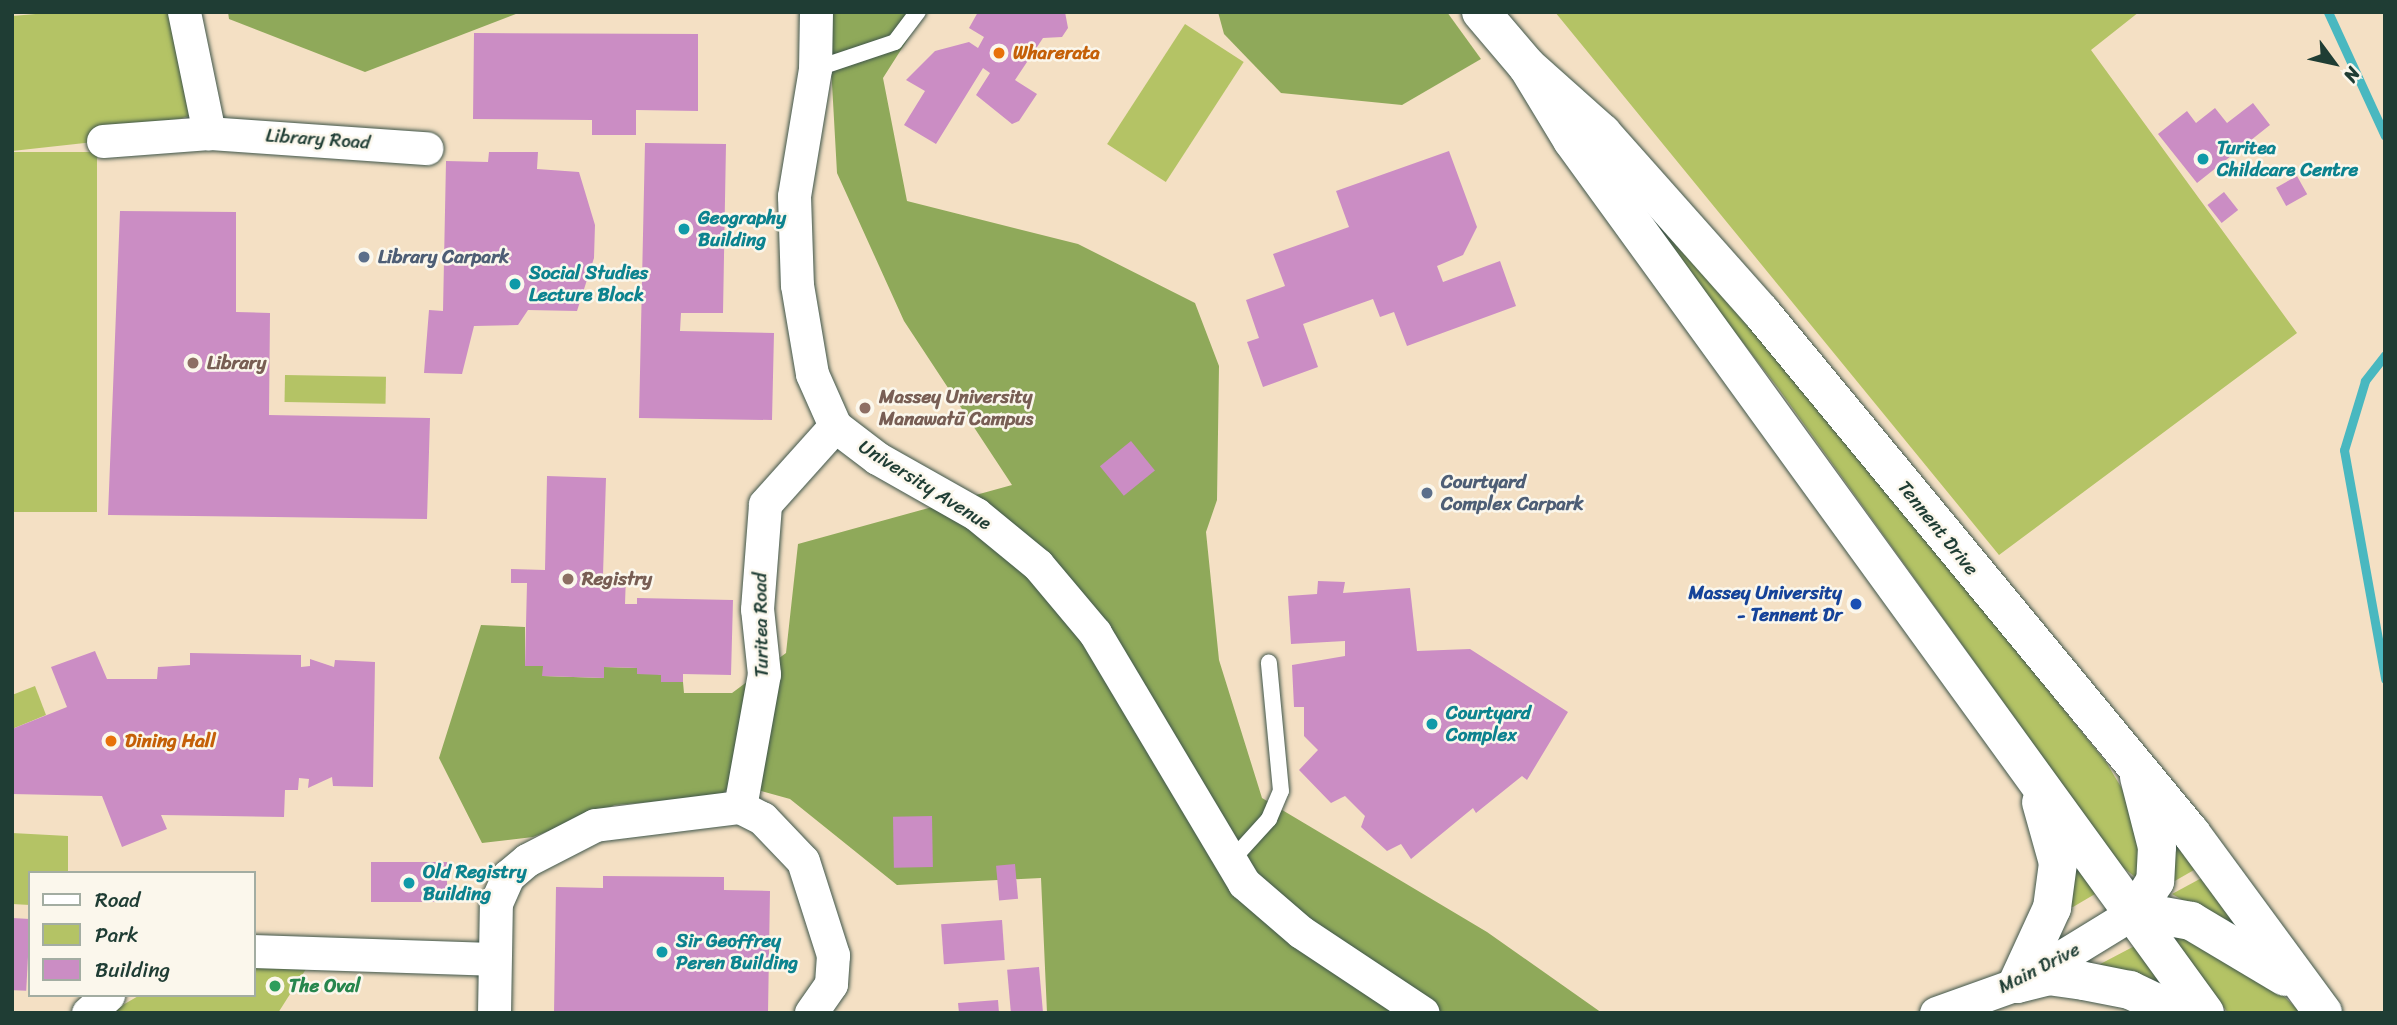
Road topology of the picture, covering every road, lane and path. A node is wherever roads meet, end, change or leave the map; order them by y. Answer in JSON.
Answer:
{"nodes":[{"id":1,"x":184,"y":12,"type":"edge"},
{"id":2,"x":816,"y":12,"type":"edge"},
{"id":3,"x":918,"y":12,"type":"edge"},
{"id":4,"x":1481,"y":12,"type":"edge"},
{"id":5,"x":1527,"y":66,"type":"junction"},
{"id":6,"x":815,"y":69,"type":"junction"},
{"id":7,"x":209,"y":133,"type":"junction"},
{"id":8,"x":103,"y":141,"type":"dead end"},
{"id":9,"x":426,"y":148,"type":"dead end"},
{"id":10,"x":835,"y":426,"type":"junction"},
{"id":11,"x":1269,"y":663,"type":"dead end"},
{"id":12,"x":2136,"y":765,"type":"junction"},
{"id":13,"x":2033,"y":780,"type":"junction"},
{"id":14,"x":740,"y":807,"type":"junction"},
{"id":15,"x":1230,"y":862,"type":"junction"},
{"id":16,"x":2136,"y":911,"type":"junction"},
{"id":17,"x":256,"y":951,"type":"edge"},
{"id":18,"x":490,"y":959,"type":"junction"},
{"id":19,"x":2017,"y":984,"type":"junction"},
{"id":20,"x":106,"y":997,"type":"edge"},
{"id":21,"x":2311,"y":999,"type":"edge"},
{"id":22,"x":88,"y":1013,"type":"edge"},
{"id":23,"x":494,"y":1013,"type":"edge"},
{"id":24,"x":811,"y":1013,"type":"edge"},
{"id":25,"x":1423,"y":1013,"type":"edge"},
{"id":26,"x":1936,"y":1013,"type":"edge"},
{"id":27,"x":2178,"y":1013,"type":"edge"},
{"id":28,"x":2205,"y":1013,"type":"edge"}],
"edges":[{"from":1,"to":7,"type":"street"},
{"from":2,"to":6,"type":"street","name":"University Avenue"},
{"from":3,"to":6,"type":"lane"},
{"from":4,"to":5,"type":"main road","name":"Tennent Drive"},
{"from":5,"to":12,"type":"main road","name":"Tennent Drive"},
{"from":5,"to":13,"type":"main road","name":"Tennent Drive"},
{"from":6,"to":10,"type":"street","name":"University Avenue"},
{"from":7,"to":8,"type":"street","name":"Library Road"},
{"from":7,"to":9,"type":"street","name":"Library Road"},
{"from":10,"to":14,"type":"street","name":"Turitea Road"},
{"from":10,"to":15,"type":"street","name":"University Avenue"},
{"from":11,"to":15,"type":"lane"},
{"from":12,"to":16,"type":"main road"},
{"from":12,"to":21,"type":"main road","name":"Tennent Drive"},
{"from":13,"to":16,"type":"main road","name":"Tennent Drive"},
{"from":13,"to":19,"type":"main road"},
{"from":14,"to":18,"type":"street"},
{"from":14,"to":24,"type":"street"},
{"from":15,"to":25,"type":"street","name":"University Avenue"},
{"from":16,"to":19,"type":"street","name":"Main Drive"},
{"from":16,"to":21,"type":"main road"},
{"from":16,"to":28,"type":"main road","name":"Tennent Drive"},
{"from":17,"to":18,"type":"street"},
{"from":18,"to":23,"type":"street"},
{"from":19,"to":26,"type":"street","name":"Main Drive"},
{"from":19,"to":27,"type":"main road"},
{"from":20,"to":22,"type":"street"}]}
